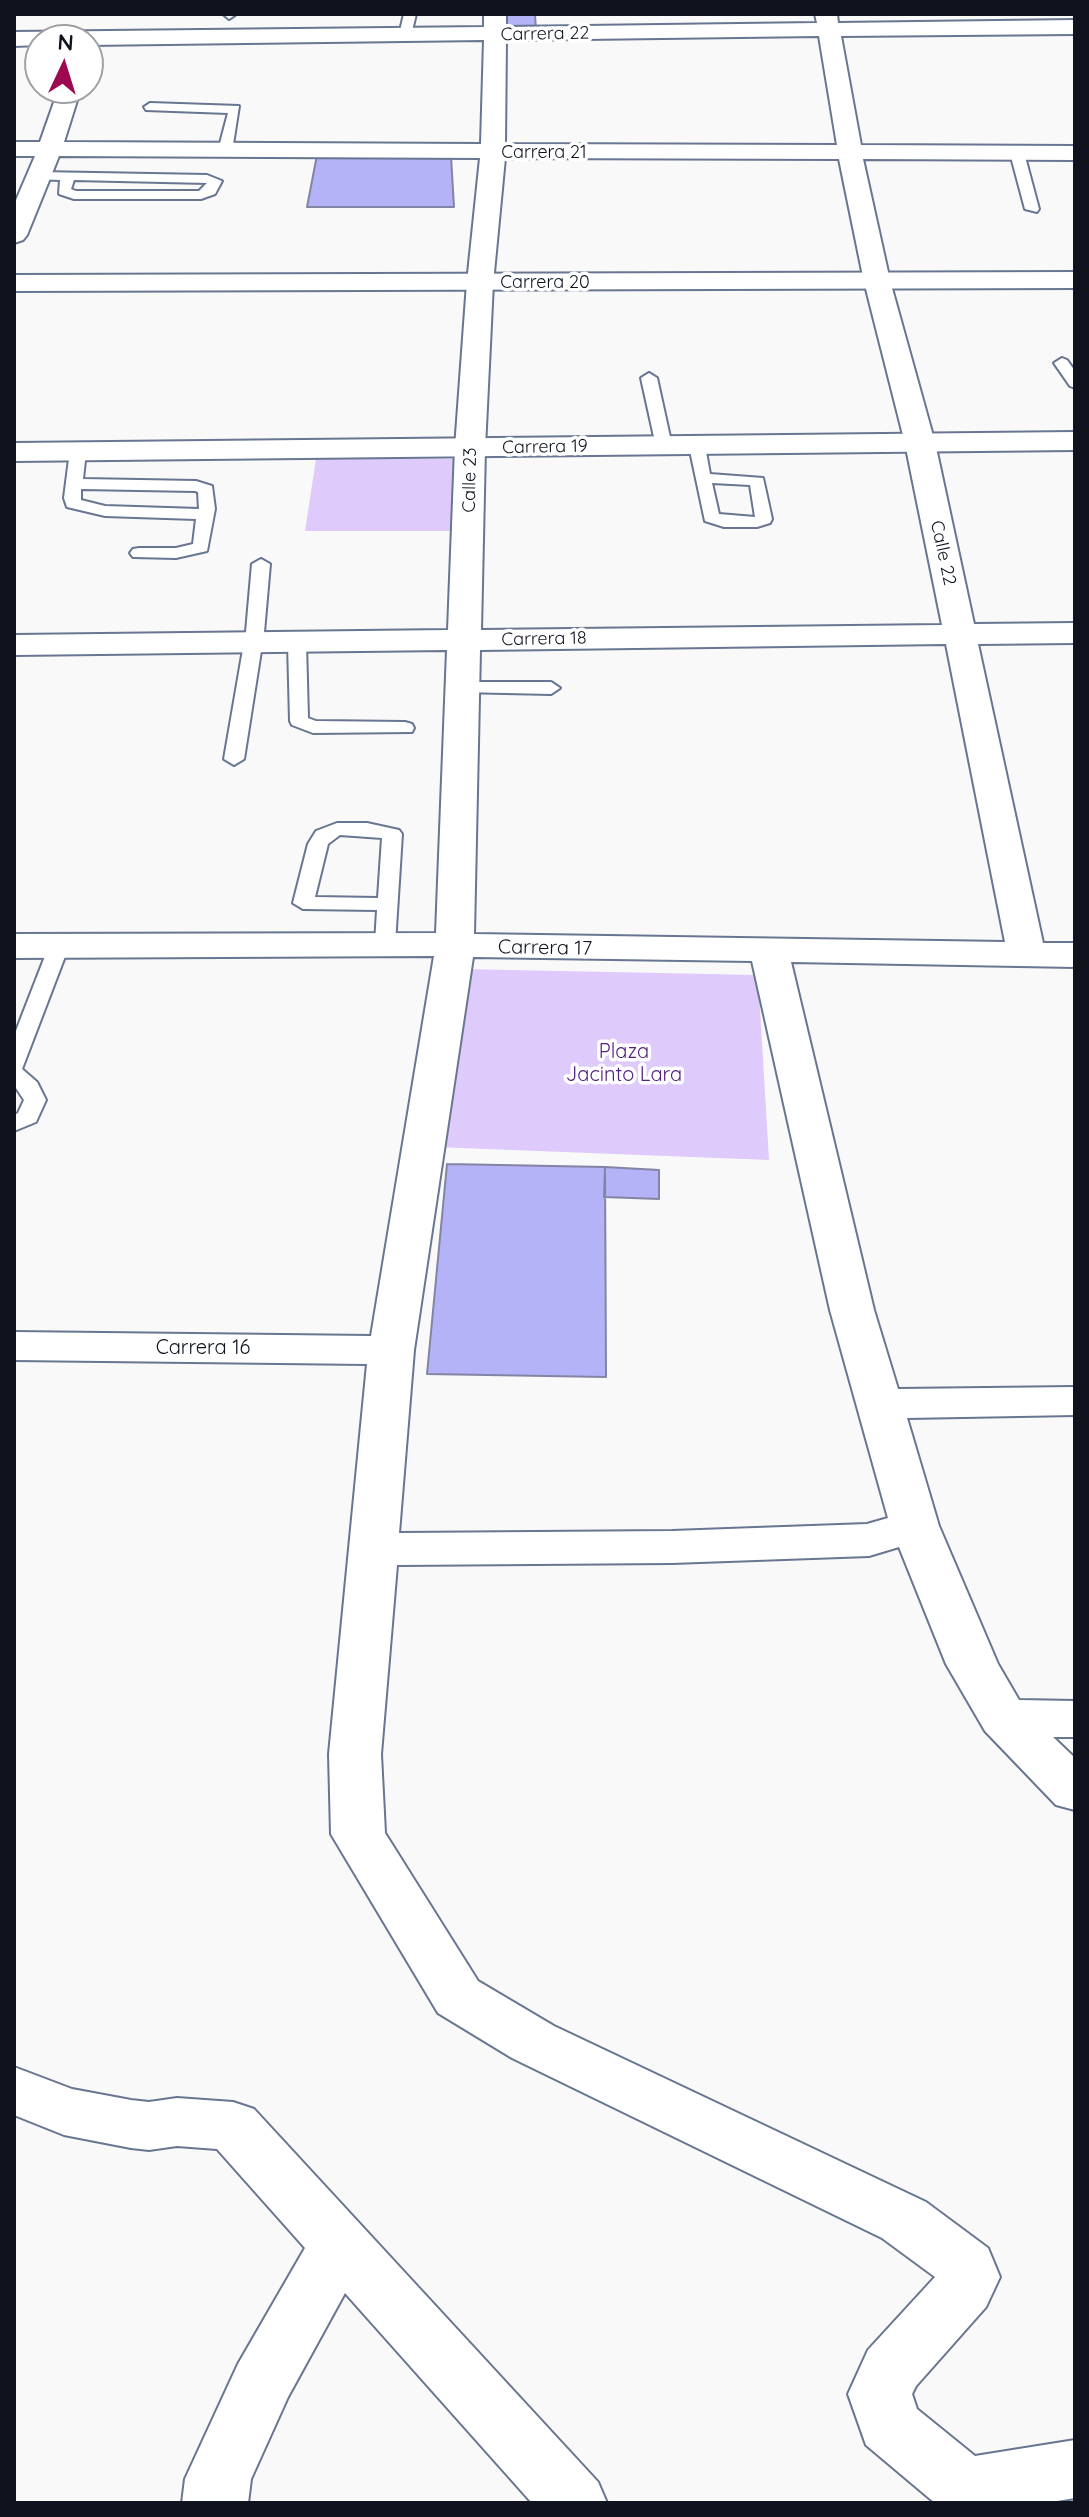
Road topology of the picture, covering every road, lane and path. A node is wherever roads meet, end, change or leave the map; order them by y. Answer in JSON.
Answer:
{"nodes":[{"id":1,"x":818,"y":23,"type":"edge"},
{"id":2,"x":407,"y":24,"type":"edge"},
{"id":3,"x":494,"y":24,"type":"edge"},
{"id":4,"x":1075,"y":27,"type":"edge"},
{"id":5,"x":104,"y":38,"type":"edge"},
{"id":6,"x":65,"y":104,"type":"edge"},
{"id":7,"x":150,"y":107,"type":"dead end"},
{"id":8,"x":14,"y":149,"type":"edge"},
{"id":9,"x":50,"y":149,"type":"junction"},
{"id":10,"x":225,"y":151,"type":"junction"},
{"id":11,"x":493,"y":153,"type":"junction"},
{"id":12,"x":840,"y":153,"type":"junction"},
{"id":13,"x":1017,"y":153,"type":"junction"},
{"id":14,"x":1075,"y":153,"type":"edge"},
{"id":15,"x":39,"y":176,"type":"junction"},
{"id":16,"x":68,"y":176,"type":"junction"},
{"id":17,"x":1032,"y":209,"type":"dead end"},
{"id":18,"x":14,"y":235,"type":"edge"},
{"id":19,"x":1075,"y":280,"type":"edge"},
{"id":20,"x":877,"y":281,"type":"junction"},
{"id":21,"x":14,"y":283,"type":"edge"},
{"id":22,"x":480,"y":283,"type":"junction"},
{"id":23,"x":1062,"y":363,"type":"dead end"},
{"id":24,"x":649,"y":378,"type":"dead end"},
{"id":25,"x":1075,"y":383,"type":"edge"},
{"id":26,"x":1075,"y":441,"type":"edge"},
{"id":27,"x":920,"y":443,"type":"junction"},
{"id":28,"x":664,"y":446,"type":"junction"},
{"id":29,"x":697,"y":446,"type":"junction"},
{"id":30,"x":470,"y":448,"type":"junction"},
{"id":31,"x":78,"y":451,"type":"junction"},
{"id":32,"x":14,"y":452,"type":"edge"},
{"id":33,"x":703,"y":478,"type":"dead end"},
{"id":34,"x":75,"y":484,"type":"junction"},
{"id":35,"x":205,"y":514,"type":"junction"},
{"id":36,"x":139,"y":553,"type":"dead end"},
{"id":37,"x":261,"y":564,"type":"dead end"},
{"id":38,"x":1075,"y":633,"type":"edge"},
{"id":39,"x":960,"y":634,"type":"junction"},
{"id":40,"x":466,"y":640,"type":"junction"},
{"id":41,"x":252,"y":642,"type":"junction"},
{"id":42,"x":297,"y":643,"type":"junction"},
{"id":43,"x":14,"y":645,"type":"edge"},
{"id":44,"x":465,"y":688,"type":"junction"},
{"id":45,"x":551,"y":688,"type":"dead end"},
{"id":46,"x":405,"y":728,"type":"dead end"},
{"id":47,"x":234,"y":759,"type":"dead end"},
{"id":48,"x":387,"y":904,"type":"junction"},
{"id":49,"x":385,"y":944,"type":"junction"},
{"id":50,"x":14,"y":946,"type":"edge"},
{"id":51,"x":59,"y":946,"type":"junction"},
{"id":52,"x":455,"y":946,"type":"junction"},
{"id":53,"x":769,"y":951,"type":"junction"},
{"id":54,"x":1075,"y":955,"type":"edge"},
{"id":55,"x":1027,"y":956,"type":"junction"},
{"id":56,"x":14,"y":1065,"type":"edge"},
{"id":57,"x":14,"y":1073,"type":"edge"},
{"id":58,"x":14,"y":1124,"type":"edge"},
{"id":59,"x":14,"y":1346,"type":"edge"},
{"id":60,"x":391,"y":1350,"type":"junction"},
{"id":61,"x":1075,"y":1401,"type":"edge"},
{"id":62,"x":881,"y":1404,"type":"junction"},
{"id":63,"x":915,"y":1526,"type":"junction"},
{"id":64,"x":374,"y":1549,"type":"junction"},
{"id":65,"x":1003,"y":1718,"type":"junction"},
{"id":66,"x":1075,"y":1719,"type":"edge"},
{"id":67,"x":1075,"y":1791,"type":"edge"},
{"id":68,"x":14,"y":2090,"type":"edge"},
{"id":69,"x":340,"y":2244,"type":"junction"},
{"id":70,"x":1075,"y":2469,"type":"edge"},
{"id":71,"x":975,"y":2495,"type":"edge"},
{"id":72,"x":215,"y":2503,"type":"edge"},
{"id":73,"x":574,"y":2503,"type":"edge"}],
"edges":[{"from":1,"to":3,"type":"street","name":"Carrera 22"},
{"from":1,"to":4,"type":"street","name":"Carrera 22"},
{"from":1,"to":12,"type":"street","name":"Calle 22"},
{"from":2,"to":3,"type":"street","name":"Carrera 22"},
{"from":2,"to":5,"type":"street","name":"Carrera 22"},
{"from":3,"to":11,"type":"street","name":"Calle 23"},
{"from":6,"to":9,"type":"street"},
{"from":7,"to":10,"type":"lane"},
{"from":8,"to":9,"type":"street","name":"Carrera 21"},
{"from":9,"to":10,"type":"street","name":"Carrera 21"},
{"from":9,"to":15,"type":"street"},
{"from":10,"to":11,"type":"street","name":"Carrera 21"},
{"from":11,"to":12,"type":"street","name":"Carrera 21"},
{"from":11,"to":22,"type":"street","name":"Calle 23"},
{"from":12,"to":13,"type":"street","name":"Carrera 21"},
{"from":12,"to":20,"type":"street","name":"Calle 22"},
{"from":13,"to":14,"type":"street","name":"Carrera 21"},
{"from":13,"to":17,"type":"lane"},
{"from":15,"to":16,"type":"lane"},
{"from":15,"to":18,"type":"street"},
{"from":16,"to":16,"type":"lane"},
{"from":19,"to":20,"type":"street","name":"Carrera 20"},
{"from":20,"to":22,"type":"street","name":"Carrera 20"},
{"from":20,"to":27,"type":"street","name":"Calle 22"},
{"from":21,"to":22,"type":"street","name":"Carrera 20"},
{"from":22,"to":30,"type":"street","name":"Calle 23"},
{"from":23,"to":25,"type":"lane"},
{"from":24,"to":28,"type":"lane"},
{"from":26,"to":27,"type":"street","name":"Carrera 19"},
{"from":27,"to":29,"type":"street","name":"Carrera 19"},
{"from":27,"to":39,"type":"street","name":"Calle 22"},
{"from":28,"to":29,"type":"street","name":"Carrera 19"},
{"from":28,"to":30,"type":"street","name":"Carrera 19"},
{"from":29,"to":33,"type":"lane"},
{"from":30,"to":31,"type":"street","name":"Carrera 19"},
{"from":30,"to":40,"type":"street","name":"Calle 23"},
{"from":31,"to":32,"type":"street","name":"Carrera 19"},
{"from":31,"to":34,"type":"lane"},
{"from":34,"to":35,"type":"lane"},
{"from":34,"to":35,"type":"lane"},
{"from":35,"to":36,"type":"lane"},
{"from":37,"to":41,"type":"lane"},
{"from":38,"to":39,"type":"street","name":"Carrera 18"},
{"from":39,"to":40,"type":"street","name":"Carrera 18"},
{"from":39,"to":55,"type":"street","name":"Calle 22"},
{"from":40,"to":42,"type":"street","name":"Carrera 18"},
{"from":40,"to":44,"type":"street","name":"Calle 23"},
{"from":41,"to":42,"type":"street","name":"Carrera 18"},
{"from":41,"to":43,"type":"street","name":"Carrera 18"},
{"from":41,"to":47,"type":"lane"},
{"from":42,"to":46,"type":"lane"},
{"from":44,"to":45,"type":"lane"},
{"from":44,"to":52,"type":"street","name":"Calle 23"},
{"from":48,"to":48,"type":"lane"},
{"from":48,"to":49,"type":"lane"},
{"from":49,"to":51,"type":"street","name":"Carrera 17"},
{"from":49,"to":52,"type":"street","name":"Carrera 17"},
{"from":50,"to":51,"type":"street","name":"Carrera 17"},
{"from":51,"to":56,"type":"lane"},
{"from":52,"to":53,"type":"street","name":"Carrera 17"},
{"from":52,"to":60,"type":"street","name":"Calle 23"},
{"from":53,"to":55,"type":"street","name":"Carrera 17"},
{"from":53,"to":62,"type":"street"},
{"from":54,"to":55,"type":"street","name":"Carrera 17"},
{"from":57,"to":58,"type":"lane"},
{"from":59,"to":60,"type":"street","name":"Carrera 16"},
{"from":60,"to":64,"type":"street","name":"Calle 23"},
{"from":61,"to":62,"type":"street"},
{"from":62,"to":63,"type":"street"},
{"from":63,"to":64,"type":"street"},
{"from":63,"to":65,"type":"street"},
{"from":64,"to":71,"type":"street","name":"Calle 23"},
{"from":65,"to":66,"type":"street"},
{"from":65,"to":67,"type":"street"},
{"from":68,"to":69,"type":"street"},
{"from":69,"to":72,"type":"street"},
{"from":69,"to":73,"type":"street"},
{"from":70,"to":71,"type":"street"}]}
